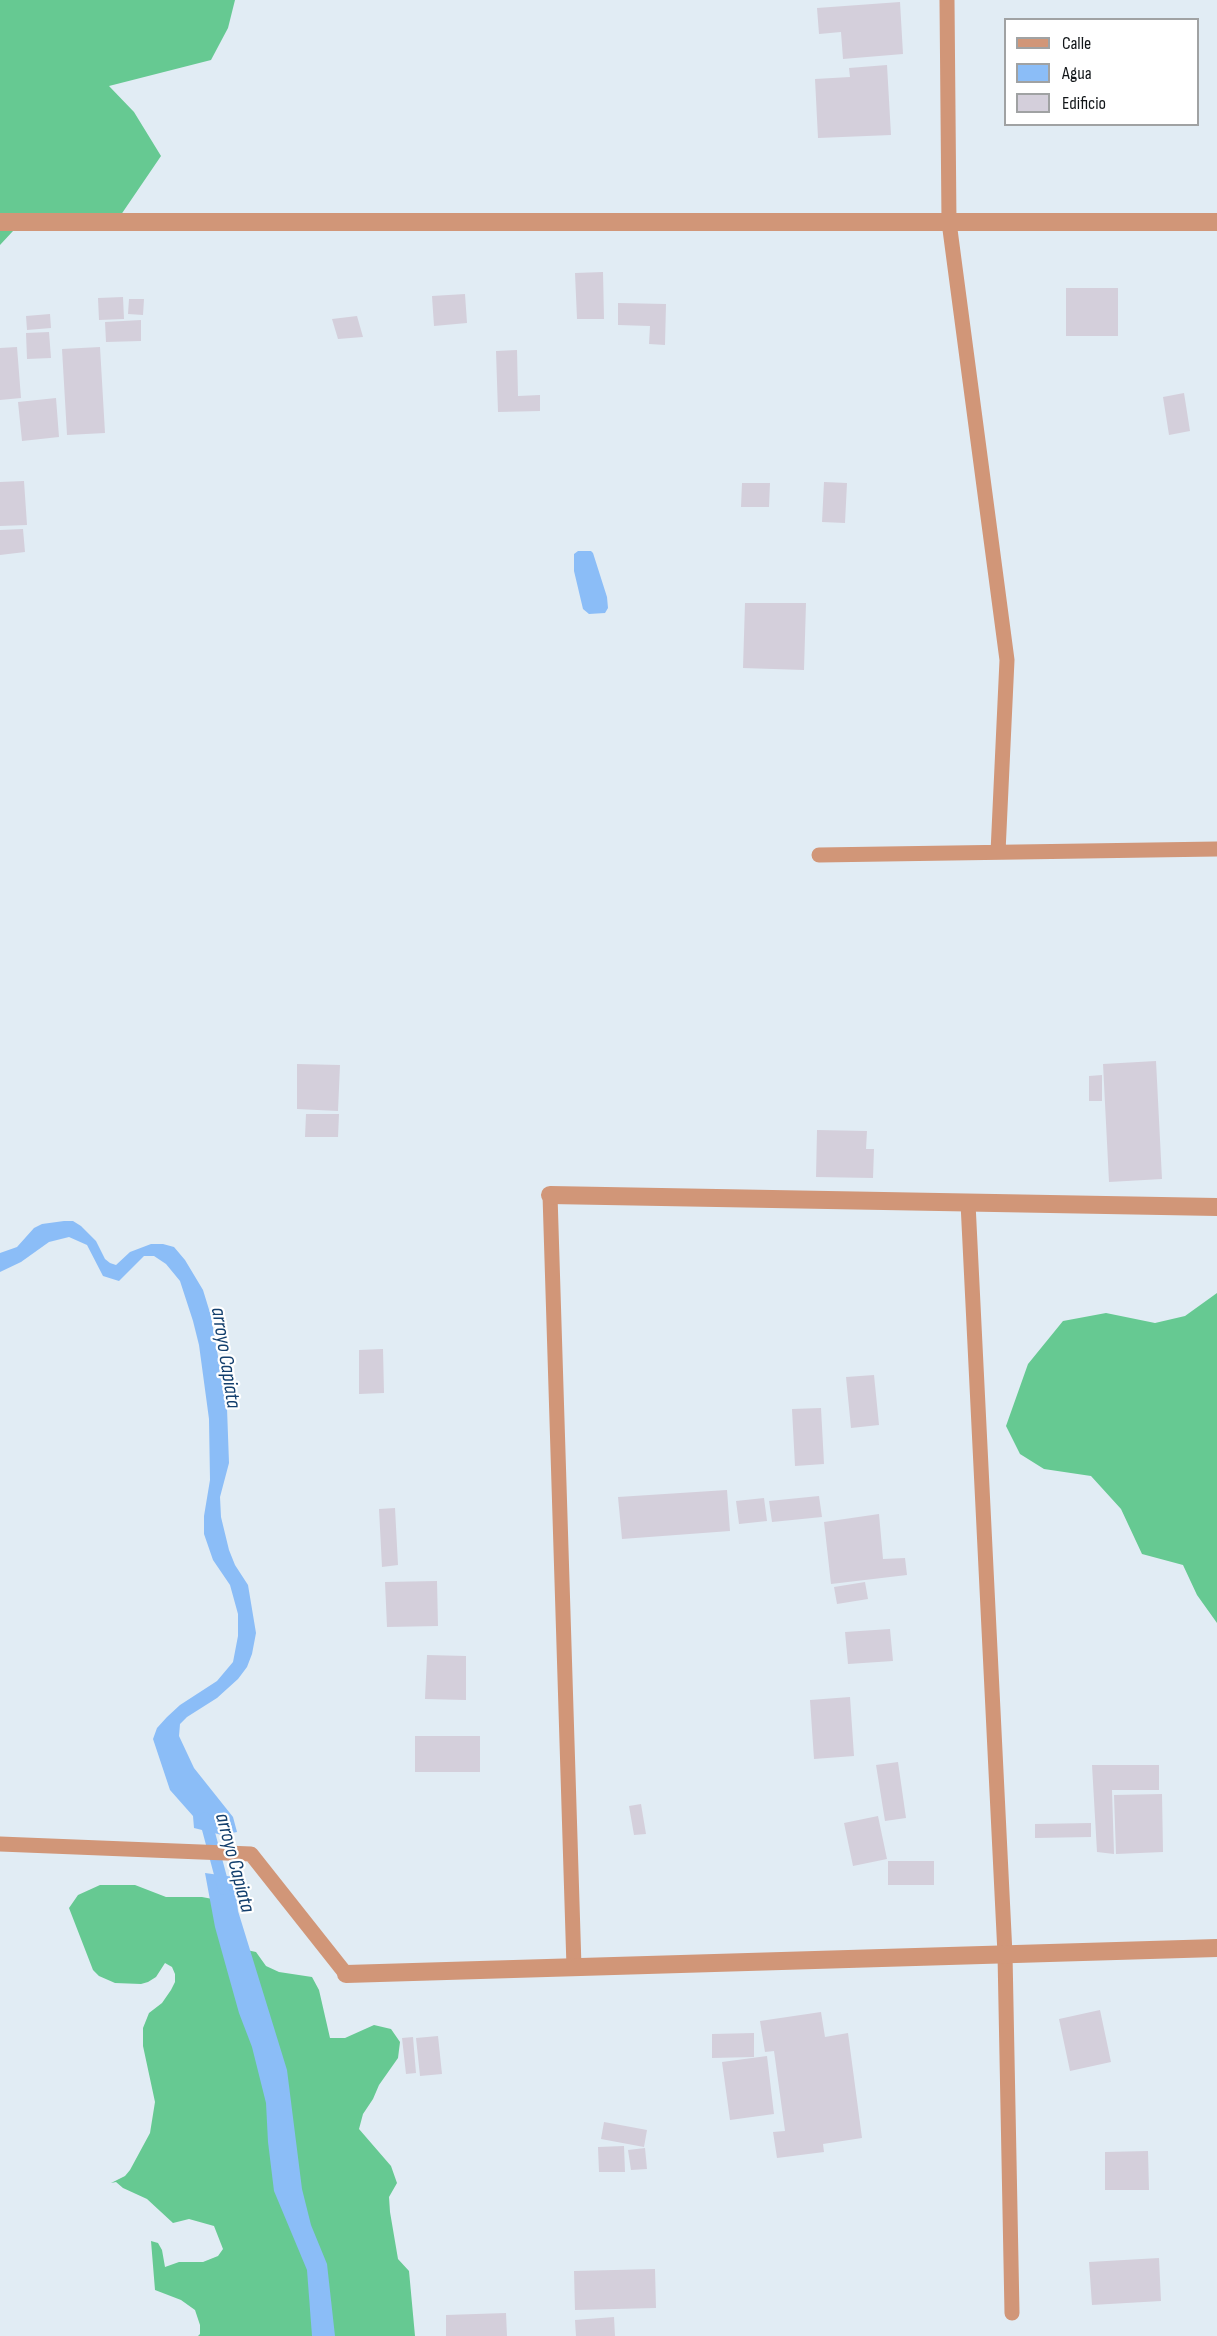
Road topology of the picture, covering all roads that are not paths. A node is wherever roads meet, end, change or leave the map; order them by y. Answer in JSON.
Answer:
{"nodes":[{"id":1,"x":947,"y":0,"type":"edge"},
{"id":2,"x":0,"y":222,"type":"edge"},
{"id":3,"x":949,"y":222,"type":"junction"},
{"id":4,"x":1217,"y":222,"type":"edge"},
{"id":5,"x":1217,"y":849,"type":"edge"},
{"id":6,"x":999,"y":852,"type":"junction"},
{"id":7,"x":819,"y":855,"type":"dead end"},
{"id":8,"x":550,"y":1195,"type":"joint"},
{"id":9,"x":968,"y":1203,"type":"junction"},
{"id":10,"x":1217,"y":1207,"type":"edge"},
{"id":11,"x":0,"y":1844,"type":"edge"},
{"id":12,"x":1217,"y":1948,"type":"edge"},
{"id":13,"x":1005,"y":1954,"type":"junction"},
{"id":14,"x":574,"y":1967,"type":"junction"},
{"id":15,"x":346,"y":1974,"type":"joint"},
{"id":16,"x":1012,"y":2313,"type":"dead end"}],
"edges":[{"from":1,"to":3,"type":"lane"},
{"from":2,"to":3,"type":"street"},
{"from":3,"to":4,"type":"street"},
{"from":3,"to":6,"type":"lane"},
{"from":5,"to":6,"type":"lane"},
{"from":6,"to":7,"type":"lane"},
{"from":8,"to":9,"type":"street"},
{"from":8,"to":14,"type":"lane"},
{"from":9,"to":10,"type":"street"},
{"from":9,"to":13,"type":"lane"},
{"from":11,"to":15,"type":"lane"},
{"from":12,"to":13,"type":"street"},
{"from":13,"to":14,"type":"street"},
{"from":13,"to":16,"type":"lane"},
{"from":14,"to":15,"type":"street"}]}
